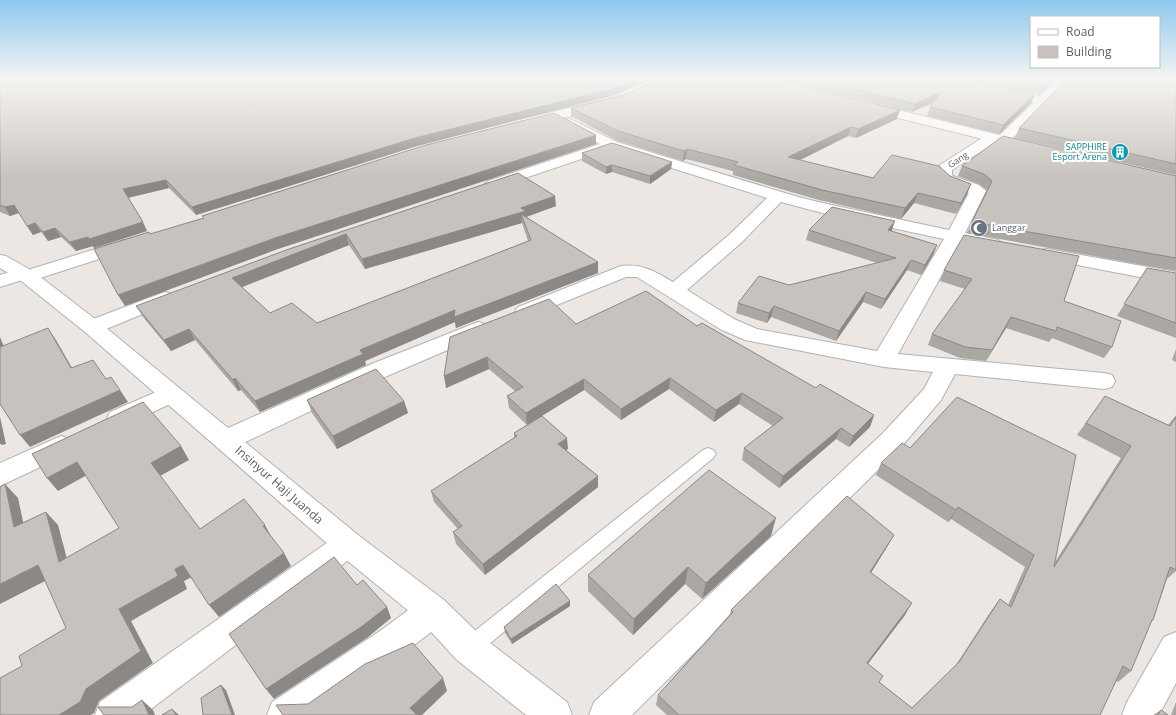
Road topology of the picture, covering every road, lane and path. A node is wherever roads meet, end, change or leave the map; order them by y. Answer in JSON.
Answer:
{"nodes":[{"id":1,"x":566,"y":112,"type":"edge"},
{"id":2,"x":891,"y":112,"type":"edge"},
{"id":3,"x":1028,"y":112,"type":"edge"},
{"id":4,"x":555,"y":115,"type":"junction"},
{"id":5,"x":517,"y":125,"type":"edge"},
{"id":6,"x":998,"y":139,"type":"junction"},
{"id":7,"x":612,"y":145,"type":"junction"},
{"id":8,"x":1041,"y":149,"type":"edge"},
{"id":9,"x":477,"y":189,"type":"edge"},
{"id":10,"x":778,"y":196,"type":"junction"},
{"id":11,"x":955,"y":237,"type":"junction"},
{"id":12,"x":139,"y":240,"type":"edge"},
{"id":13,"x":1009,"y":247,"type":"edge"},
{"id":14,"x":1032,"y":252,"type":"edge"},
{"id":15,"x":0,"y":260,"type":"edge"},
{"id":16,"x":16,"y":277,"type":"edge"},
{"id":17,"x":1176,"y":278,"type":"edge"},
{"id":18,"x":674,"y":291,"type":"junction"},
{"id":19,"x":179,"y":292,"type":"edge"},
{"id":20,"x":92,"y":328,"type":"junction"},
{"id":21,"x":884,"y":360,"type":"junction"},
{"id":22,"x":947,"y":367,"type":"junction"},
{"id":23,"x":1104,"y":381,"type":"dead end"},
{"id":24,"x":170,"y":394,"type":"junction"},
{"id":25,"x":226,"y":440,"type":"junction"},
{"id":26,"x":708,"y":454,"type":"dead end"},
{"id":27,"x":0,"y":475,"type":"edge"},
{"id":28,"x":348,"y":544,"type":"junction"},
{"id":29,"x":433,"y":611,"type":"junction"},
{"id":30,"x":469,"y":648,"type":"junction"},
{"id":31,"x":1176,"y":649,"type":"edge"},
{"id":32,"x":113,"y":715,"type":"edge"},
{"id":33,"x":284,"y":715,"type":"edge"},
{"id":34,"x":554,"y":715,"type":"edge"},
{"id":35,"x":607,"y":715,"type":"edge"},
{"id":36,"x":1140,"y":715,"type":"edge"}],
"edges":[{"from":1,"to":4,"type":"street"},
{"from":2,"to":6,"type":"street"},
{"from":3,"to":6,"type":"street"},
{"from":4,"to":5,"type":"street"},
{"from":4,"to":7,"type":"street"},
{"from":6,"to":8,"type":"street"},
{"from":6,"to":11,"type":"street","name":"Gang"},
{"from":7,"to":9,"type":"street"},
{"from":7,"to":10,"type":"street"},
{"from":10,"to":11,"type":"street"},
{"from":10,"to":18,"type":"street"},
{"from":11,"to":13,"type":"street"},
{"from":11,"to":21,"type":"street"},
{"from":12,"to":16,"type":"street"},
{"from":14,"to":17,"type":"street"},
{"from":15,"to":16,"type":"street","name":"Insinyur Haji Juanda"},
{"from":16,"to":20,"type":"street","name":"Insinyur Haji Juanda"},
{"from":18,"to":21,"type":"street"},
{"from":18,"to":25,"type":"street"},
{"from":19,"to":20,"type":"street"},
{"from":20,"to":24,"type":"street","name":"Insinyur Haji Juanda"},
{"from":21,"to":22,"type":"street"},
{"from":22,"to":23,"type":"street"},
{"from":22,"to":35,"type":"street"},
{"from":24,"to":25,"type":"street","name":"Insinyur Haji Juanda"},
{"from":24,"to":27,"type":"street"},
{"from":25,"to":28,"type":"street","name":"Insinyur Haji Juanda"},
{"from":26,"to":30,"type":"lane"},
{"from":28,"to":29,"type":"street","name":"Insinyur Haji Juanda"},
{"from":28,"to":32,"type":"street"},
{"from":29,"to":30,"type":"street","name":"Insinyur Haji Juanda"},
{"from":29,"to":33,"type":"street"},
{"from":30,"to":34,"type":"street","name":"Insinyur Haji Juanda"},
{"from":31,"to":36,"type":"street"}]}
